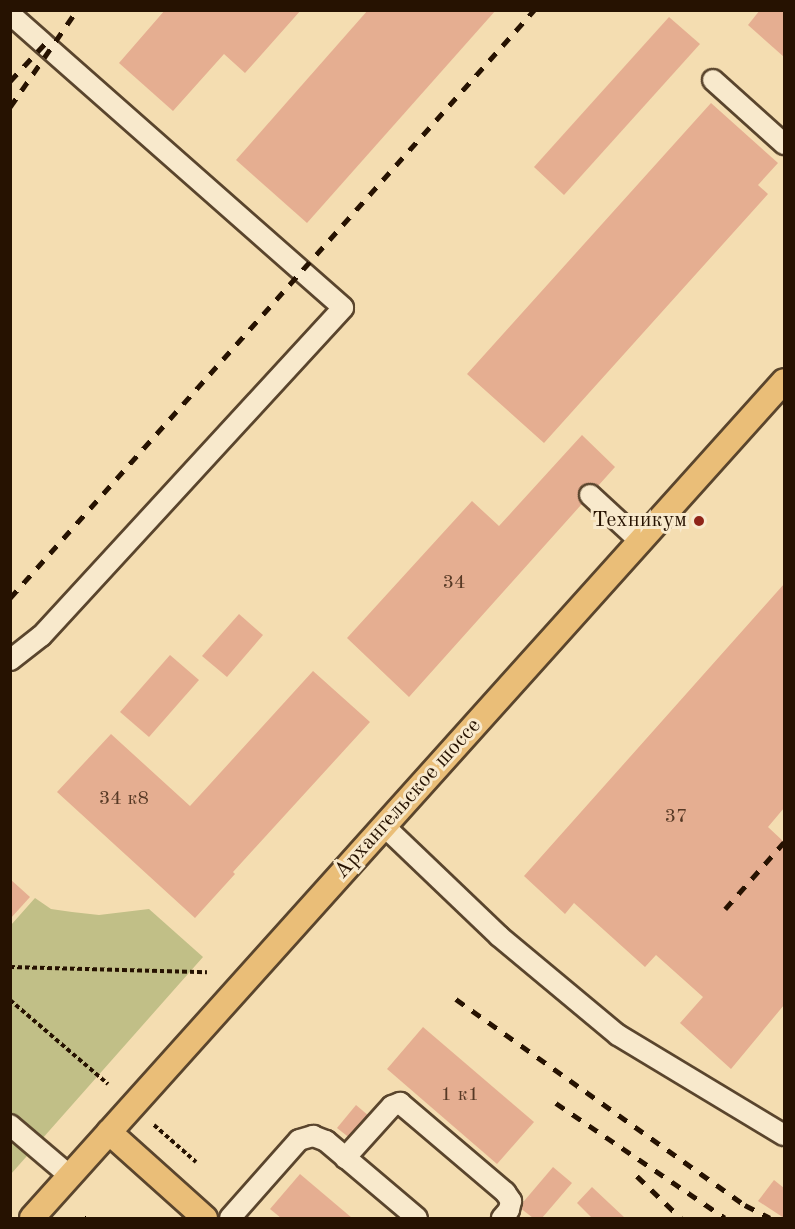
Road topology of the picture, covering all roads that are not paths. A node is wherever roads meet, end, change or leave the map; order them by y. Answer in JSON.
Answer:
{"nodes":[{"id":1,"x":10,"y":14,"type":"edge"},
{"id":2,"x":713,"y":80,"type":"dead end"},
{"id":3,"x":784,"y":144,"type":"edge"},
{"id":4,"x":784,"y":381,"type":"edge"},
{"id":5,"x":590,"y":495,"type":"dead end"},
{"id":6,"x":640,"y":541,"type":"junction"},
{"id":7,"x":10,"y":660,"type":"edge"},
{"id":8,"x":384,"y":826,"type":"junction"},
{"id":9,"x":10,"y":1125,"type":"edge"},
{"id":10,"x":109,"y":1132,"type":"junction"},
{"id":11,"x":784,"y":1135,"type":"edge"},
{"id":12,"x":345,"y":1158,"type":"junction"},
{"id":13,"x":70,"y":1176,"type":"junction"},
{"id":14,"x":33,"y":1218,"type":"edge"},
{"id":15,"x":206,"y":1218,"type":"edge"},
{"id":16,"x":230,"y":1218,"type":"edge"},
{"id":17,"x":417,"y":1218,"type":"edge"},
{"id":18,"x":502,"y":1218,"type":"edge"}],
"edges":[{"from":1,"to":7,"type":"lane"},
{"from":2,"to":3,"type":"lane"},
{"from":4,"to":6,"type":"main road","name":"Архангельское шоссе"},
{"from":5,"to":6,"type":"lane"},
{"from":6,"to":8,"type":"main road","name":"Архангельское шоссе"},
{"from":8,"to":10,"type":"main road","name":"Архангельское шоссе"},
{"from":8,"to":11,"type":"lane"},
{"from":9,"to":13,"type":"lane"},
{"from":10,"to":13,"type":"main road","name":"Архангельское шоссе"},
{"from":10,"to":15,"type":"main road"},
{"from":12,"to":16,"type":"lane"},
{"from":12,"to":17,"type":"lane"},
{"from":12,"to":18,"type":"lane"},
{"from":13,"to":14,"type":"main road","name":"Архангельское шоссе"}]}
